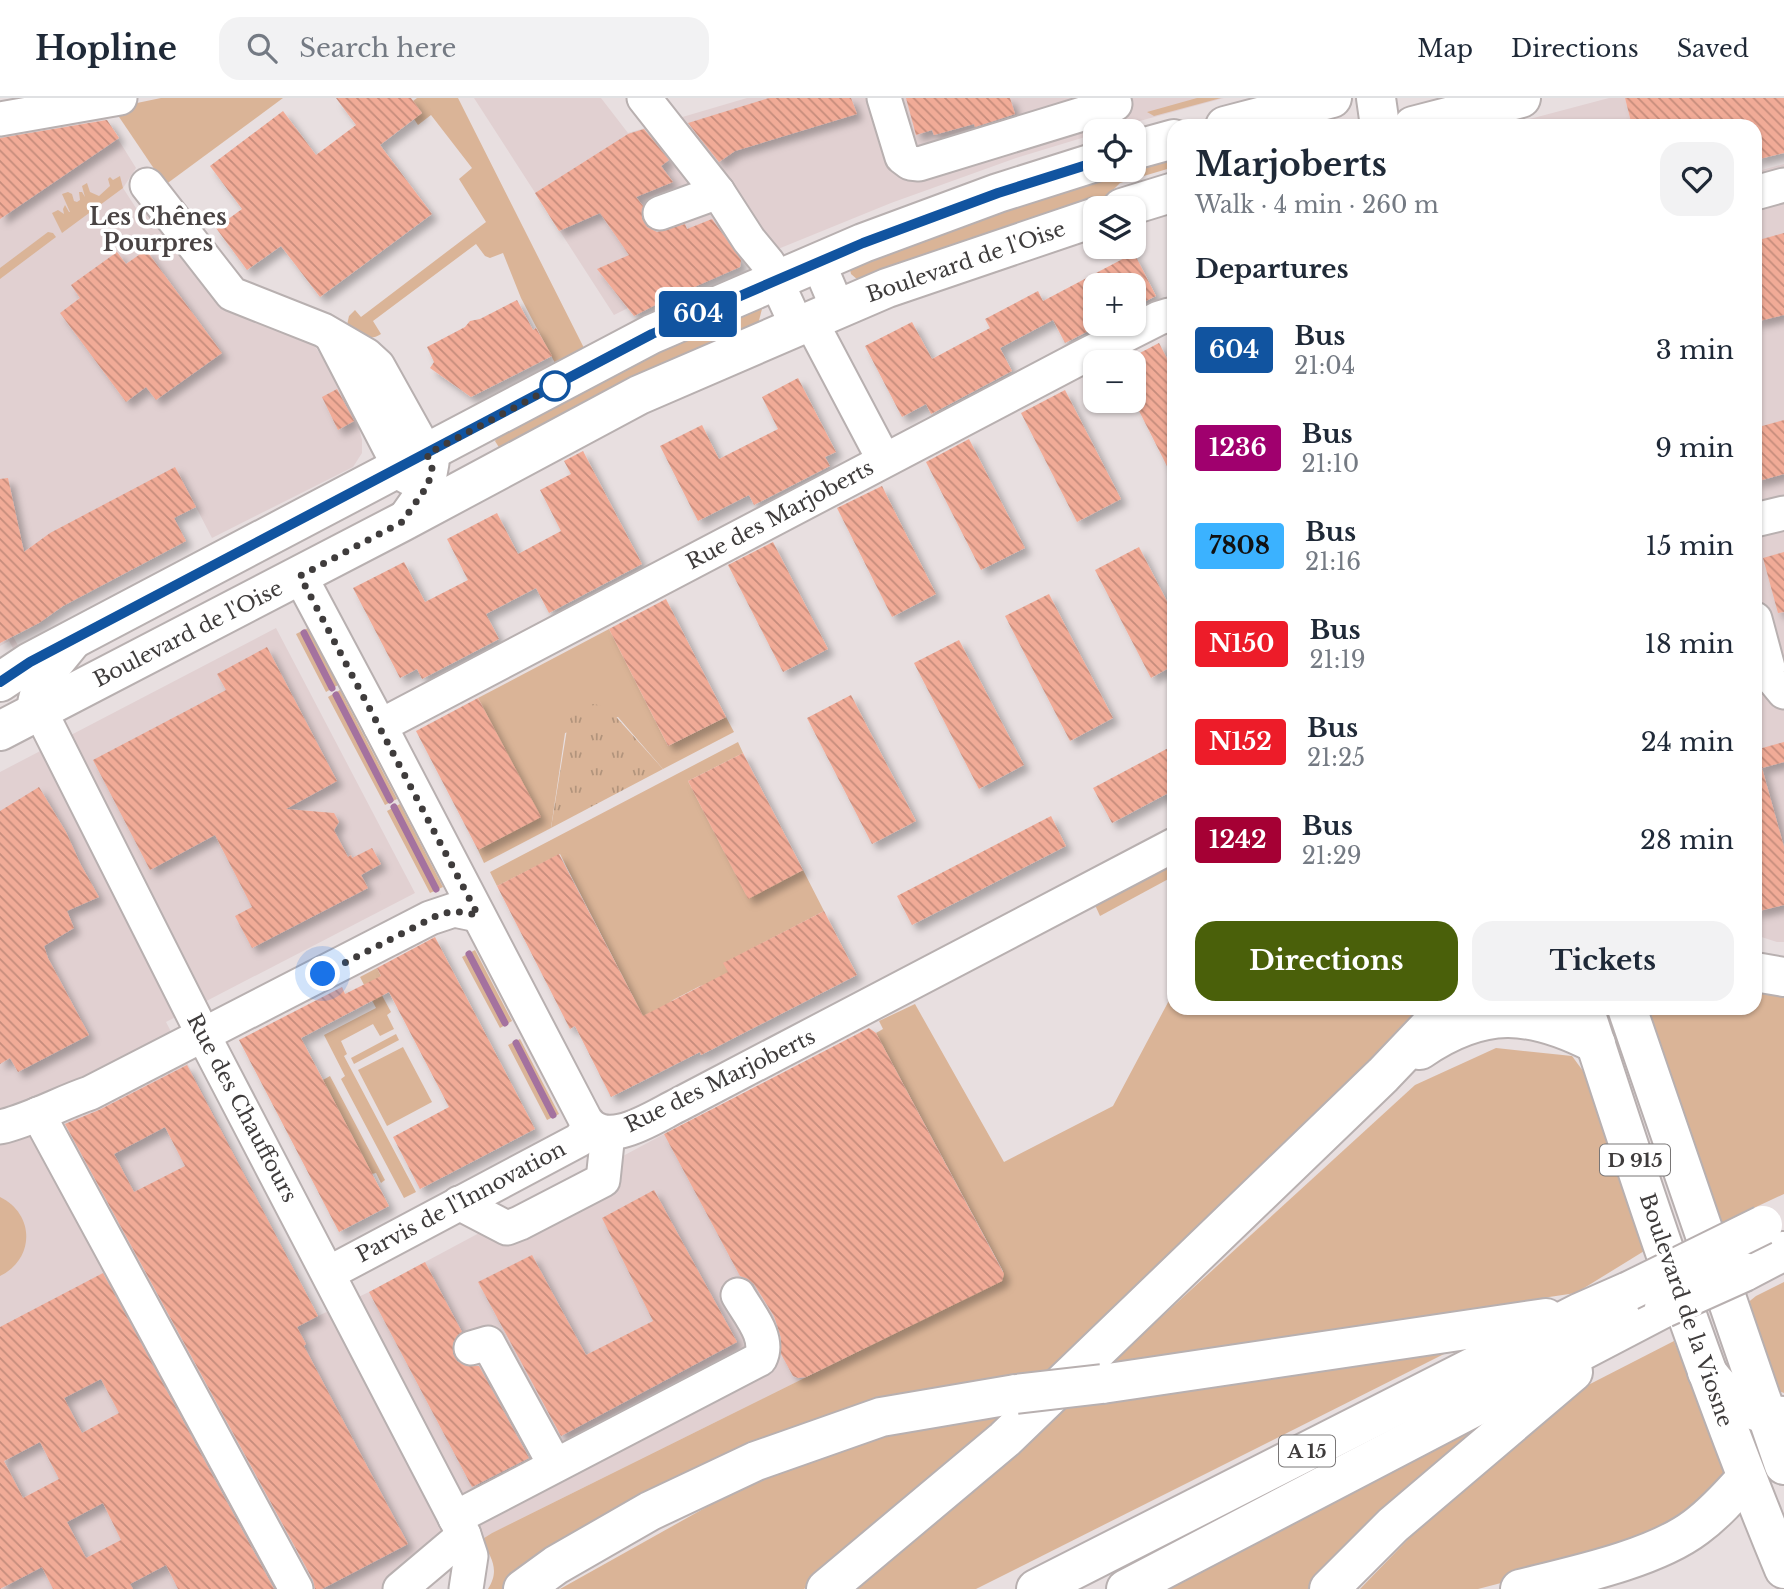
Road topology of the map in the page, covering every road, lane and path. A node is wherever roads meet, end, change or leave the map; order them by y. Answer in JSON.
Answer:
{"nodes":[{"id":1,"x":120,"y":98,"type":"edge"},
{"id":2,"x":884,"y":98,"type":"edge"},
{"id":3,"x":899,"y":98,"type":"edge"},
{"id":4,"x":1376,"y":98,"type":"edge"},
{"id":5,"x":1406,"y":98,"type":"edge"},
{"id":6,"x":1521,"y":98,"type":"edge"},
{"id":7,"x":645,"y":99,"type":"edge"},
{"id":8,"x":1322,"y":100,"type":"edge"},
{"id":9,"x":1115,"y":104,"type":"dead end"},
{"id":10,"x":1464,"y":118,"type":"edge"},
{"id":11,"x":1251,"y":119,"type":"edge"},
{"id":12,"x":1379,"y":119,"type":"edge"},
{"id":13,"x":1410,"y":119,"type":"edge"},
{"id":14,"x":0,"y":120,"type":"edge"},
{"id":15,"x":1022,"y":133,"type":"junction"},
{"id":16,"x":1167,"y":141,"type":"edge"},
{"id":17,"x":1146,"y":147,"type":"edge"},
{"id":18,"x":1083,"y":166,"type":"edge"},
{"id":19,"x":147,"y":185,"type":"dead end"},
{"id":20,"x":1784,"y":185,"type":"edge"},
{"id":21,"x":1762,"y":191,"type":"edge"},
{"id":22,"x":718,"y":192,"type":"junction"},
{"id":23,"x":1167,"y":194,"type":"edge"},
{"id":24,"x":1146,"y":201,"type":"edge"},
{"id":25,"x":660,"y":213,"type":"dead end"},
{"id":26,"x":1083,"y":221,"type":"edge"},
{"id":27,"x":818,"y":262,"type":"junction"},
{"id":28,"x":775,"y":280,"type":"junction"},
{"id":29,"x":1167,"y":316,"type":"edge"},
{"id":30,"x":815,"y":318,"type":"junction"},
{"id":31,"x":884,"y":460,"type":"junction"},
{"id":32,"x":433,"y":479,"type":"junction"},
{"id":33,"x":1784,"y":513,"type":"edge"},
{"id":34,"x":1762,"y":518,"type":"edge"},
{"id":35,"x":300,"y":576,"type":"junction"},
{"id":36,"x":82,"y":636,"type":"junction"},
{"id":37,"x":1762,"y":645,"type":"edge"},
{"id":38,"x":0,"y":682,"type":"edge"},
{"id":39,"x":1784,"y":692,"type":"edge"},
{"id":40,"x":40,"y":711,"type":"junction"},
{"id":41,"x":380,"y":726,"type":"junction"},
{"id":42,"x":0,"y":731,"type":"edge"},
{"id":43,"x":1167,"y":849,"type":"edge"},
{"id":44,"x":478,"y":915,"type":"junction"},
{"id":45,"x":1762,"y":972,"type":"edge"},
{"id":46,"x":1784,"y":977,"type":"edge"},
{"id":47,"x":1762,"y":985,"type":"edge"},
{"id":48,"x":1784,"y":987,"type":"edge"},
{"id":49,"x":1440,"y":1015,"type":"edge"},
{"id":50,"x":1586,"y":1015,"type":"edge"},
{"id":51,"x":1612,"y":1015,"type":"edge"},
{"id":52,"x":1629,"y":1015,"type":"edge"},
{"id":53,"x":201,"y":1030,"type":"junction"},
{"id":54,"x":1596,"y":1044,"type":"junction"},
{"id":55,"x":1383,"y":1075,"type":"junction"},
{"id":56,"x":47,"y":1109,"type":"junction"},
{"id":57,"x":1664,"y":1116,"type":"junction"},
{"id":58,"x":0,"y":1127,"type":"edge"},
{"id":59,"x":599,"y":1130,"type":"junction"},
{"id":60,"x":459,"y":1202,"type":"junction"},
{"id":61,"x":1777,"y":1231,"type":"edge"},
{"id":62,"x":328,"y":1273,"type":"junction"},
{"id":63,"x":738,"y":1295,"type":"dead end"},
{"id":64,"x":1628,"y":1308,"type":"junction"},
{"id":65,"x":1579,"y":1313,"type":"junction"},
{"id":66,"x":471,"y":1348,"type":"dead end"},
{"id":67,"x":1707,"y":1372,"type":"junction"},
{"id":68,"x":1775,"y":1415,"type":"edge"},
{"id":69,"x":555,"y":1465,"type":"junction"},
{"id":70,"x":1784,"y":1465,"type":"edge"},
{"id":71,"x":1746,"y":1478,"type":"junction"},
{"id":72,"x":459,"y":1527,"type":"junction"},
{"id":73,"x":1784,"y":1569,"type":"edge"},
{"id":74,"x":1527,"y":1587,"type":"edge"},
{"id":75,"x":296,"y":1589,"type":"edge"},
{"id":76,"x":400,"y":1589,"type":"edge"},
{"id":77,"x":466,"y":1589,"type":"edge"},
{"id":78,"x":523,"y":1589,"type":"edge"},
{"id":79,"x":826,"y":1589,"type":"edge"},
{"id":80,"x":1036,"y":1589,"type":"edge"},
{"id":81,"x":1126,"y":1589,"type":"edge"},
{"id":82,"x":1329,"y":1589,"type":"edge"},
{"id":83,"x":1617,"y":1589,"type":"edge"}],
"edges":[{"from":1,"to":14,"type":"street"},
{"from":2,"to":15,"type":"street"},
{"from":3,"to":15,"type":"street"},
{"from":4,"to":12,"type":"main road"},
{"from":5,"to":13,"type":"main road"},
{"from":6,"to":10,"type":"main road"},
{"from":7,"to":22,"type":"street"},
{"from":8,"to":11,"type":"main road"},
{"from":9,"to":15,"type":"street"},
{"from":16,"to":17,"type":"main road"},
{"from":18,"to":27,"type":"main road","name":"Boulevard de l'Oise"},
{"from":19,"to":32,"type":"street"},
{"from":20,"to":21,"type":"street"},
{"from":22,"to":25,"type":"street"},
{"from":22,"to":28,"type":"street"},
{"from":23,"to":24,"type":"main road"},
{"from":26,"to":30,"type":"main road","name":"Boulevard de l'Oise"},
{"from":27,"to":28,"type":"main road","name":"Boulevard de l'Oise"},
{"from":27,"to":30,"type":"street"},
{"from":28,"to":30,"type":"street"},
{"from":28,"to":32,"type":"main road","name":"Boulevard de l'Oise"},
{"from":29,"to":31,"type":"street","name":"Rue des Marjoberts"},
{"from":30,"to":31,"type":"street","name":"Rue des Marjoberts"},
{"from":30,"to":32,"type":"main road","name":"Boulevard de l'Oise"},
{"from":31,"to":41,"type":"street","name":"Rue des Marjoberts"},
{"from":32,"to":35,"type":"main road","name":"Boulevard de l'Oise"},
{"from":32,"to":36,"type":"main road","name":"Boulevard de l'Oise"},
{"from":33,"to":34,"type":"street"},
{"from":35,"to":40,"type":"main road","name":"Boulevard de l'Oise"},
{"from":35,"to":41,"type":"street"},
{"from":36,"to":38,"type":"main road","name":"Boulevard de l'Oise"},
{"from":36,"to":40,"type":"street"},
{"from":37,"to":39,"type":"street"},
{"from":40,"to":42,"type":"main road","name":"Boulevard de l'Oise"},
{"from":40,"to":53,"type":"street","name":"Rue des Chauffours"},
{"from":41,"to":44,"type":"street"},
{"from":43,"to":59,"type":"street","name":"Rue des Marjoberts"},
{"from":44,"to":53,"type":"street"},
{"from":44,"to":59,"type":"street"},
{"from":45,"to":46,"type":"main road"},
{"from":47,"to":48,"type":"main road"},
{"from":49,"to":55,"type":"main road"},
{"from":50,"to":54,"type":"main road","name":"Boulevard de la Viosne","number":"D 915"},
{"from":51,"to":54,"type":"main road"},
{"from":52,"to":57,"type":"main road","name":"Boulevard de la Viosne","number":"D 915"},
{"from":53,"to":56,"type":"street"},
{"from":53,"to":62,"type":"street","name":"Rue des Chauffours"},
{"from":54,"to":55,"type":"main road"},
{"from":54,"to":57,"type":"main road"},
{"from":54,"to":67,"type":"main road","name":"Boulevard de la Viosne","number":"D 915"},
{"from":55,"to":79,"type":"main road"},
{"from":56,"to":58,"type":"street"},
{"from":56,"to":75,"type":"street"},
{"from":57,"to":68,"type":"main road","name":"Boulevard de la Viosne","number":"D 915"},
{"from":59,"to":60,"type":"street","name":"Parvis de l'Innovation"},
{"from":59,"to":60,"type":"street"},
{"from":60,"to":62,"type":"street","name":"Parvis de l'Innovation"},
{"from":61,"to":64,"type":"main road","number":"A 15","bridge":true},
{"from":61,"to":64,"type":"main road","number":"A 15","bridge":true},
{"from":62,"to":72,"type":"street","name":"Rue des Chauffours"},
{"from":63,"to":69,"type":"street"},
{"from":64,"to":65,"type":"main road","number":"A 15"},
{"from":64,"to":81,"type":"main road","number":"A 15"},
{"from":64,"to":82,"type":"main road"},
{"from":65,"to":78,"type":"main road","bridge":true},
{"from":65,"to":80,"type":"main road","number":"A 15"},
{"from":66,"to":69,"type":"street"},
{"from":67,"to":68,"type":"main road"},
{"from":67,"to":71,"type":"main road","name":"Boulevard de la Viosne","number":"D 915"},
{"from":68,"to":70,"type":"main road","name":"Boulevard de la Viosne","number":"D 915"},
{"from":68,"to":71,"type":"main road"},
{"from":69,"to":72,"type":"street"},
{"from":71,"to":73,"type":"main road","name":"Boulevard de la Viosne","number":"D 915"},
{"from":71,"to":74,"type":"main road"},
{"from":72,"to":76,"type":"street"},
{"from":72,"to":77,"type":"street","name":"Rue des Chauffours"},
{"from":74,"to":83,"type":"main road"}]}
